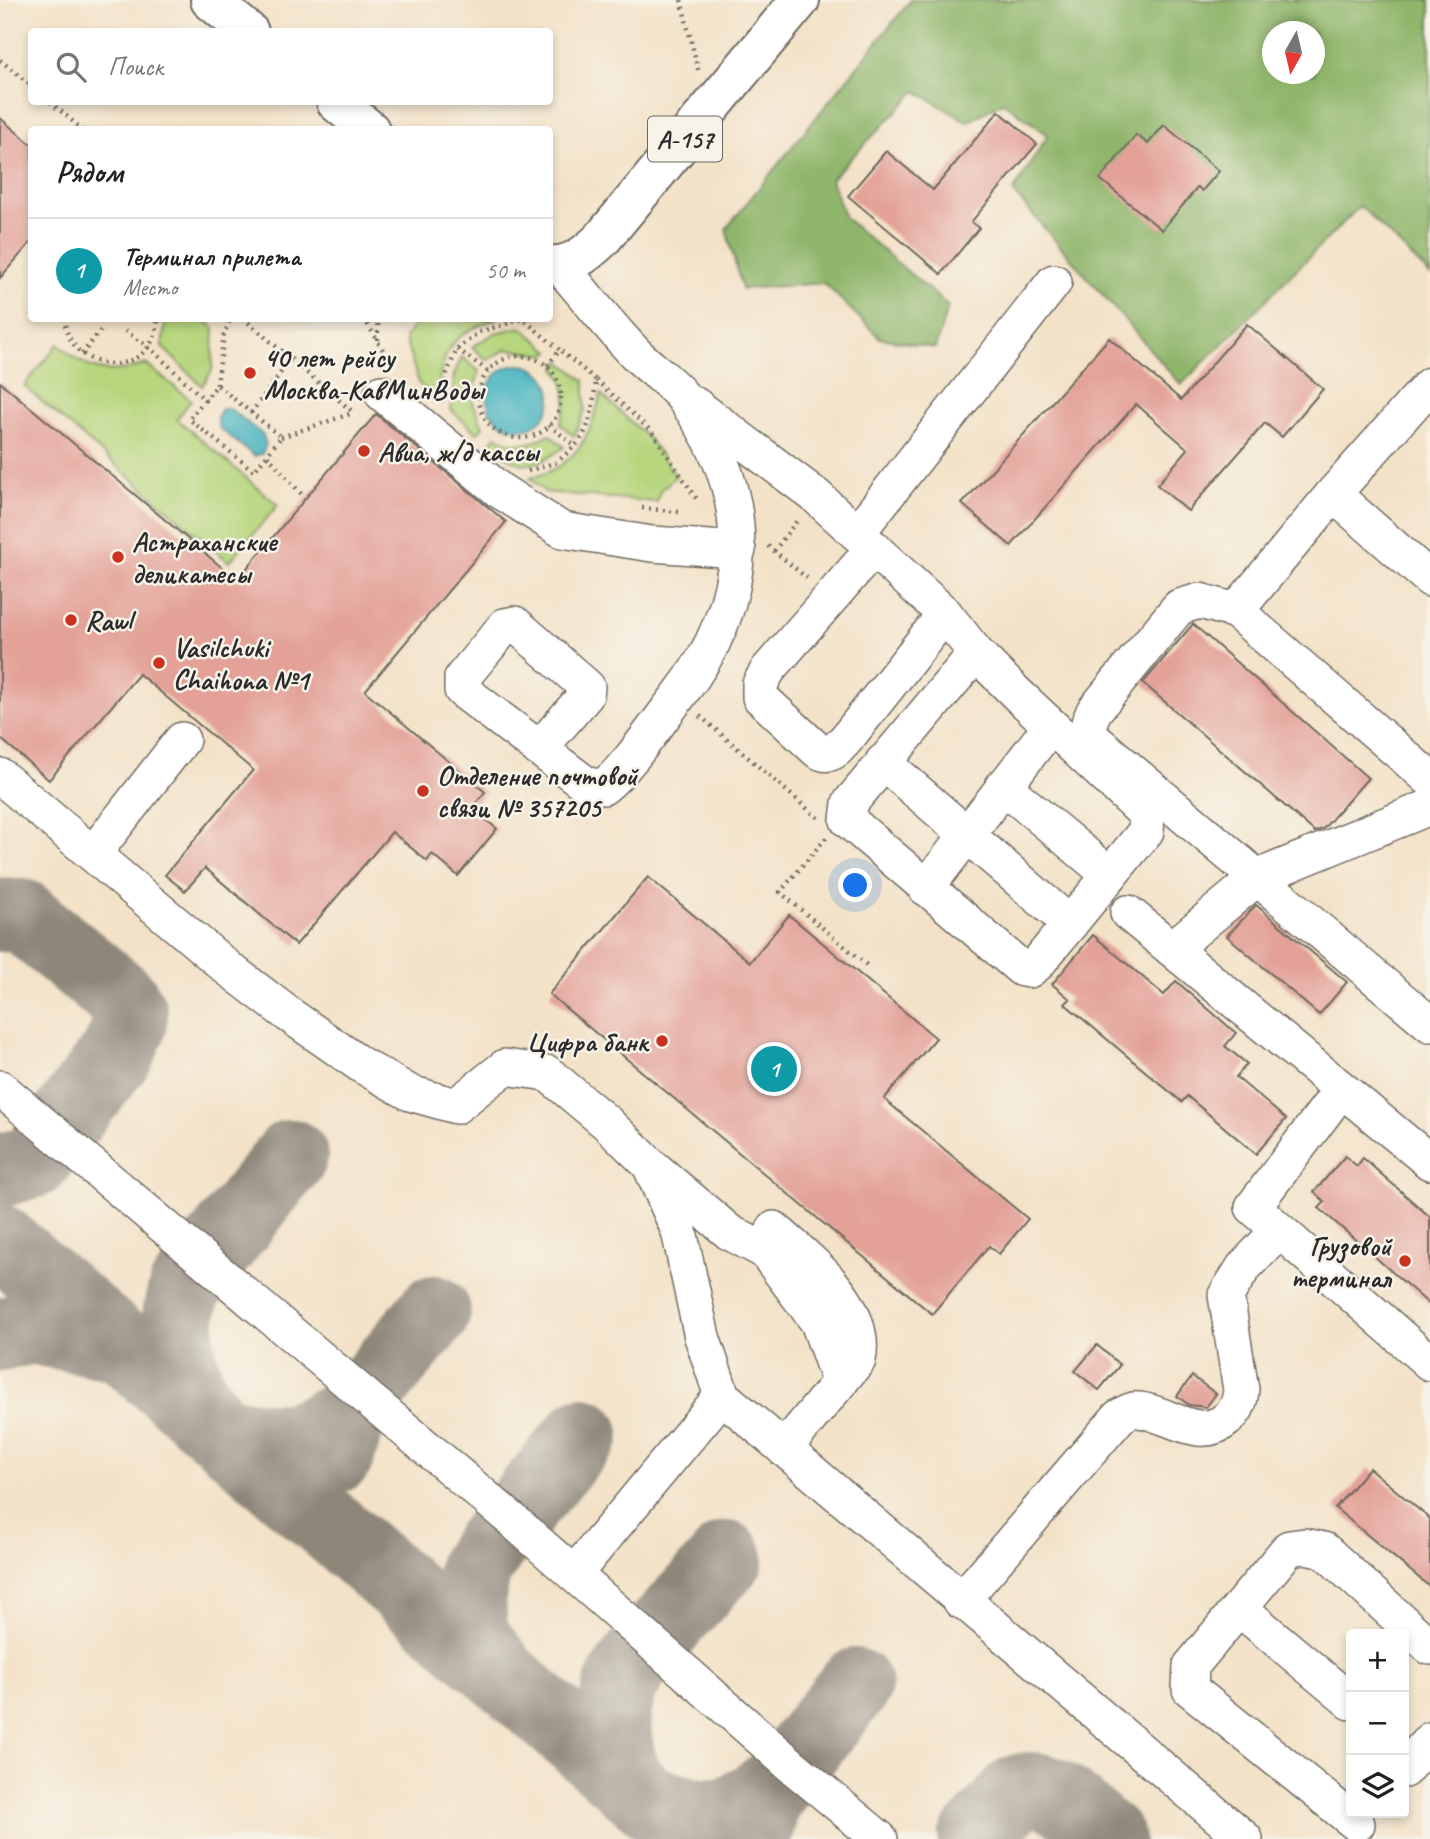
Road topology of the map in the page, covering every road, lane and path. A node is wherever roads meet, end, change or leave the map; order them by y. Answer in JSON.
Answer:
{"nodes":[{"id":1,"x":211,"y":0,"type":"edge"},
{"id":2,"x":681,"y":0,"type":"edge"},
{"id":3,"x":800,"y":0,"type":"edge"},
{"id":4,"x":244,"y":28,"type":"edge"},
{"id":5,"x":0,"y":60,"type":"edge"},
{"id":6,"x":28,"y":83,"type":"edge"},
{"id":7,"x":54,"y":105,"type":"edge"},
{"id":8,"x":340,"y":105,"type":"edge"},
{"id":9,"x":708,"y":111,"type":"junction"},
{"id":10,"x":78,"y":126,"type":"edge"},
{"id":11,"x":365,"y":126,"type":"edge"},
{"id":12,"x":554,"y":266,"type":"edge"},
{"id":13,"x":1054,"y":282,"type":"dead end"},
{"id":14,"x":65,"y":322,"type":"edge"},
{"id":15,"x":157,"y":322,"type":"edge"},
{"id":16,"x":228,"y":322,"type":"edge"},
{"id":17,"x":247,"y":322,"type":"edge"},
{"id":18,"x":378,"y":322,"type":"edge"},
{"id":19,"x":511,"y":322,"type":"edge"},
{"id":20,"x":526,"y":322,"type":"edge"},
{"id":21,"x":101,"y":330,"type":"dead end"},
{"id":22,"x":125,"y":331,"type":"dead end"},
{"id":23,"x":378,"y":341,"type":"dead end"},
{"id":24,"x":149,"y":348,"type":"junction"},
{"id":25,"x":457,"y":349,"type":"junction"},
{"id":26,"x":560,"y":350,"type":"junction"},
{"id":27,"x":82,"y":354,"type":"junction"},
{"id":28,"x":290,"y":360,"type":"junction"},
{"id":29,"x":546,"y":367,"type":"junction"},
{"id":30,"x":488,"y":372,"type":"junction"},
{"id":31,"x":596,"y":380,"type":"junction"},
{"id":32,"x":217,"y":385,"type":"junction"},
{"id":33,"x":1430,"y":386,"type":"edge"},
{"id":34,"x":382,"y":393,"type":"dead end"},
{"id":35,"x":681,"y":395,"type":"junction"},
{"id":36,"x":205,"y":400,"type":"junction"},
{"id":37,"x":442,"y":408,"type":"dead end"},
{"id":38,"x":251,"y":413,"type":"junction"},
{"id":39,"x":549,"y":425,"type":"junction"},
{"id":40,"x":493,"y":428,"type":"junction"},
{"id":41,"x":488,"y":434,"type":"dead end"},
{"id":42,"x":281,"y":438,"type":"junction"},
{"id":43,"x":575,"y":446,"type":"junction"},
{"id":44,"x":267,"y":455,"type":"junction"},
{"id":45,"x":525,"y":477,"type":"dead end"},
{"id":46,"x":1333,"y":494,"type":"junction"},
{"id":47,"x":305,"y":498,"type":"dead end"},
{"id":48,"x":700,"y":503,"type":"dead end"},
{"id":49,"x":628,"y":507,"type":"dead end"},
{"id":50,"x":807,"y":508,"type":"dead end"},
{"id":51,"x":680,"y":512,"type":"dead end"},
{"id":52,"x":866,"y":541,"type":"junction"},
{"id":53,"x":748,"y":545,"type":"junction"},
{"id":54,"x":774,"y":551,"type":"junction"},
{"id":55,"x":1430,"y":579,"type":"edge"},
{"id":56,"x":831,"y":598,"type":"junction"},
{"id":57,"x":1236,"y":611,"type":"junction"},
{"id":58,"x":945,"y":614,"type":"junction"},
{"id":59,"x":976,"y":653,"type":"junction"},
{"id":60,"x":1017,"y":694,"type":"junction"},
{"id":61,"x":678,"y":697,"type":"junction"},
{"id":62,"x":1050,"y":727,"type":"junction"},
{"id":63,"x":1089,"y":730,"type":"junction"},
{"id":64,"x":182,"y":740,"type":"dead end"},
{"id":65,"x":539,"y":749,"type":"dead end"},
{"id":66,"x":883,"y":762,"type":"junction"},
{"id":67,"x":0,"y":776,"type":"edge"},
{"id":68,"x":1430,"y":779,"type":"edge"},
{"id":69,"x":1003,"y":786,"type":"junction"},
{"id":70,"x":1430,"y":807,"type":"edge"},
{"id":71,"x":822,"y":822,"type":"dead end"},
{"id":72,"x":832,"y":831,"type":"dead end"},
{"id":73,"x":966,"y":833,"type":"junction"},
{"id":74,"x":93,"y":854,"type":"junction"},
{"id":75,"x":1110,"y":875,"type":"junction"},
{"id":76,"x":1258,"y":877,"type":"junction"},
{"id":77,"x":926,"y":888,"type":"junction"},
{"id":78,"x":1128,"y":913,"type":"dead end"},
{"id":79,"x":1070,"y":924,"type":"junction"},
{"id":80,"x":1172,"y":949,"type":"junction"},
{"id":81,"x":869,"y":967,"type":"dead end"},
{"id":82,"x":1430,"y":1024,"type":"edge"},
{"id":83,"x":1341,"y":1090,"type":"junction"},
{"id":84,"x":3,"y":1099,"type":"edge"},
{"id":85,"x":1430,"y":1162,"type":"edge"},
{"id":86,"x":650,"y":1165,"type":"junction"},
{"id":87,"x":774,"y":1229,"type":"dead end"},
{"id":88,"x":1278,"y":1231,"type":"junction"},
{"id":89,"x":1430,"y":1363,"type":"edge"},
{"id":90,"x":840,"y":1383,"type":"junction"},
{"id":91,"x":722,"y":1396,"type":"junction"},
{"id":92,"x":784,"y":1449,"type":"junction"},
{"id":93,"x":574,"y":1574,"type":"junction"},
{"id":94,"x":961,"y":1601,"type":"junction"},
{"id":95,"x":1239,"y":1608,"type":"junction"},
{"id":96,"x":1430,"y":1647,"type":"edge"},
{"id":97,"x":1346,"y":1698,"type":"edge"},
{"id":98,"x":1356,"y":1825,"type":"edge"},
{"id":99,"x":880,"y":1839,"type":"edge"},
{"id":100,"x":1245,"y":1839,"type":"edge"}],
"edges":[{"from":1,"to":4,"type":"main road"},
{"from":2,"to":9,"type":"path"},
{"from":3,"to":9,"type":"main road","number":"А-157"},
{"from":5,"to":6,"type":"path"},
{"from":7,"to":10,"type":"path"},
{"from":8,"to":11,"type":"main road"},
{"from":9,"to":12,"type":"main road","number":"А-157"},
{"from":12,"to":35,"type":"lane"},
{"from":13,"to":52,"type":"lane"},
{"from":14,"to":27,"type":"path"},
{"from":15,"to":24,"type":"path"},
{"from":16,"to":32,"type":"path"},
{"from":17,"to":28,"type":"path"},
{"from":18,"to":23,"type":"path"},
{"from":19,"to":25,"type":"path"},
{"from":20,"to":26,"type":"path"},
{"from":21,"to":27,"type":"path"},
{"from":22,"to":24,"type":"path"},
{"from":24,"to":27,"type":"path"},
{"from":24,"to":36,"type":"path"},
{"from":25,"to":30,"type":"path"},
{"from":25,"to":37,"type":"path"},
{"from":26,"to":29,"type":"path"},
{"from":26,"to":31,"type":"path"},
{"from":28,"to":38,"type":"path"},
{"from":28,"to":42,"type":"path"},
{"from":29,"to":30,"type":"path"},
{"from":29,"to":39,"type":"path"},
{"from":30,"to":40,"type":"path"},
{"from":31,"to":43,"type":"path"},
{"from":31,"to":48,"type":"path"},
{"from":32,"to":36,"type":"path"},
{"from":32,"to":38,"type":"path"},
{"from":33,"to":46,"type":"lane"},
{"from":34,"to":53,"type":"lane"},
{"from":35,"to":52,"type":"lane"},
{"from":35,"to":53,"type":"lane"},
{"from":36,"to":44,"type":"path"},
{"from":38,"to":42,"type":"path"},
{"from":39,"to":40,"type":"path"},
{"from":39,"to":43,"type":"path"},
{"from":40,"to":41,"type":"path"},
{"from":42,"to":44,"type":"path"},
{"from":43,"to":45,"type":"path"},
{"from":44,"to":47,"type":"path"},
{"from":46,"to":55,"type":"lane"},
{"from":46,"to":57,"type":"lane"},
{"from":49,"to":51,"type":"path"},
{"from":50,"to":54,"type":"path"},
{"from":52,"to":56,"type":"lane"},
{"from":52,"to":58,"type":"lane"},
{"from":53,"to":54,"type":"path"},
{"from":53,"to":61,"type":"lane"},
{"from":54,"to":56,"type":"path"},
{"from":56,"to":58,"type":"lane"},
{"from":57,"to":63,"type":"lane"},
{"from":57,"to":68,"type":"lane"},
{"from":58,"to":59,"type":"lane"},
{"from":59,"to":60,"type":"lane"},
{"from":59,"to":66,"type":"lane"},
{"from":60,"to":62,"type":"lane"},
{"from":60,"to":63,"type":"lane"},
{"from":61,"to":65,"type":"lane"},
{"from":61,"to":71,"type":"path"},
{"from":62,"to":69,"type":"lane"},
{"from":62,"to":75,"type":"lane"},
{"from":63,"to":76,"type":"lane"},
{"from":64,"to":74,"type":"lane"},
{"from":66,"to":73,"type":"lane"},
{"from":66,"to":77,"type":"lane"},
{"from":67,"to":74,"type":"lane"},
{"from":69,"to":73,"type":"lane"},
{"from":69,"to":75,"type":"lane"},
{"from":70,"to":76,"type":"lane"},
{"from":72,"to":81,"type":"path"},
{"from":73,"to":77,"type":"lane"},
{"from":73,"to":79,"type":"lane"},
{"from":74,"to":86,"type":"lane"},
{"from":75,"to":79,"type":"lane"},
{"from":76,"to":80,"type":"lane"},
{"from":76,"to":82,"type":"lane"},
{"from":77,"to":79,"type":"lane"},
{"from":78,"to":80,"type":"lane"},
{"from":80,"to":83,"type":"lane"},
{"from":83,"to":85,"type":"lane"},
{"from":83,"to":88,"type":"lane"},
{"from":84,"to":93,"type":"lane"},
{"from":86,"to":90,"type":"lane"},
{"from":86,"to":91,"type":"lane"},
{"from":87,"to":90,"type":"lane"},
{"from":88,"to":89,"type":"lane"},
{"from":88,"to":94,"type":"lane"},
{"from":90,"to":92,"type":"lane"},
{"from":91,"to":92,"type":"lane"},
{"from":91,"to":93,"type":"lane"},
{"from":92,"to":94,"type":"lane"},
{"from":93,"to":99,"type":"lane"},
{"from":94,"to":100,"type":"lane"},
{"from":95,"to":96,"type":"lane"},
{"from":95,"to":97,"type":"lane"},
{"from":95,"to":98,"type":"lane"}]}
